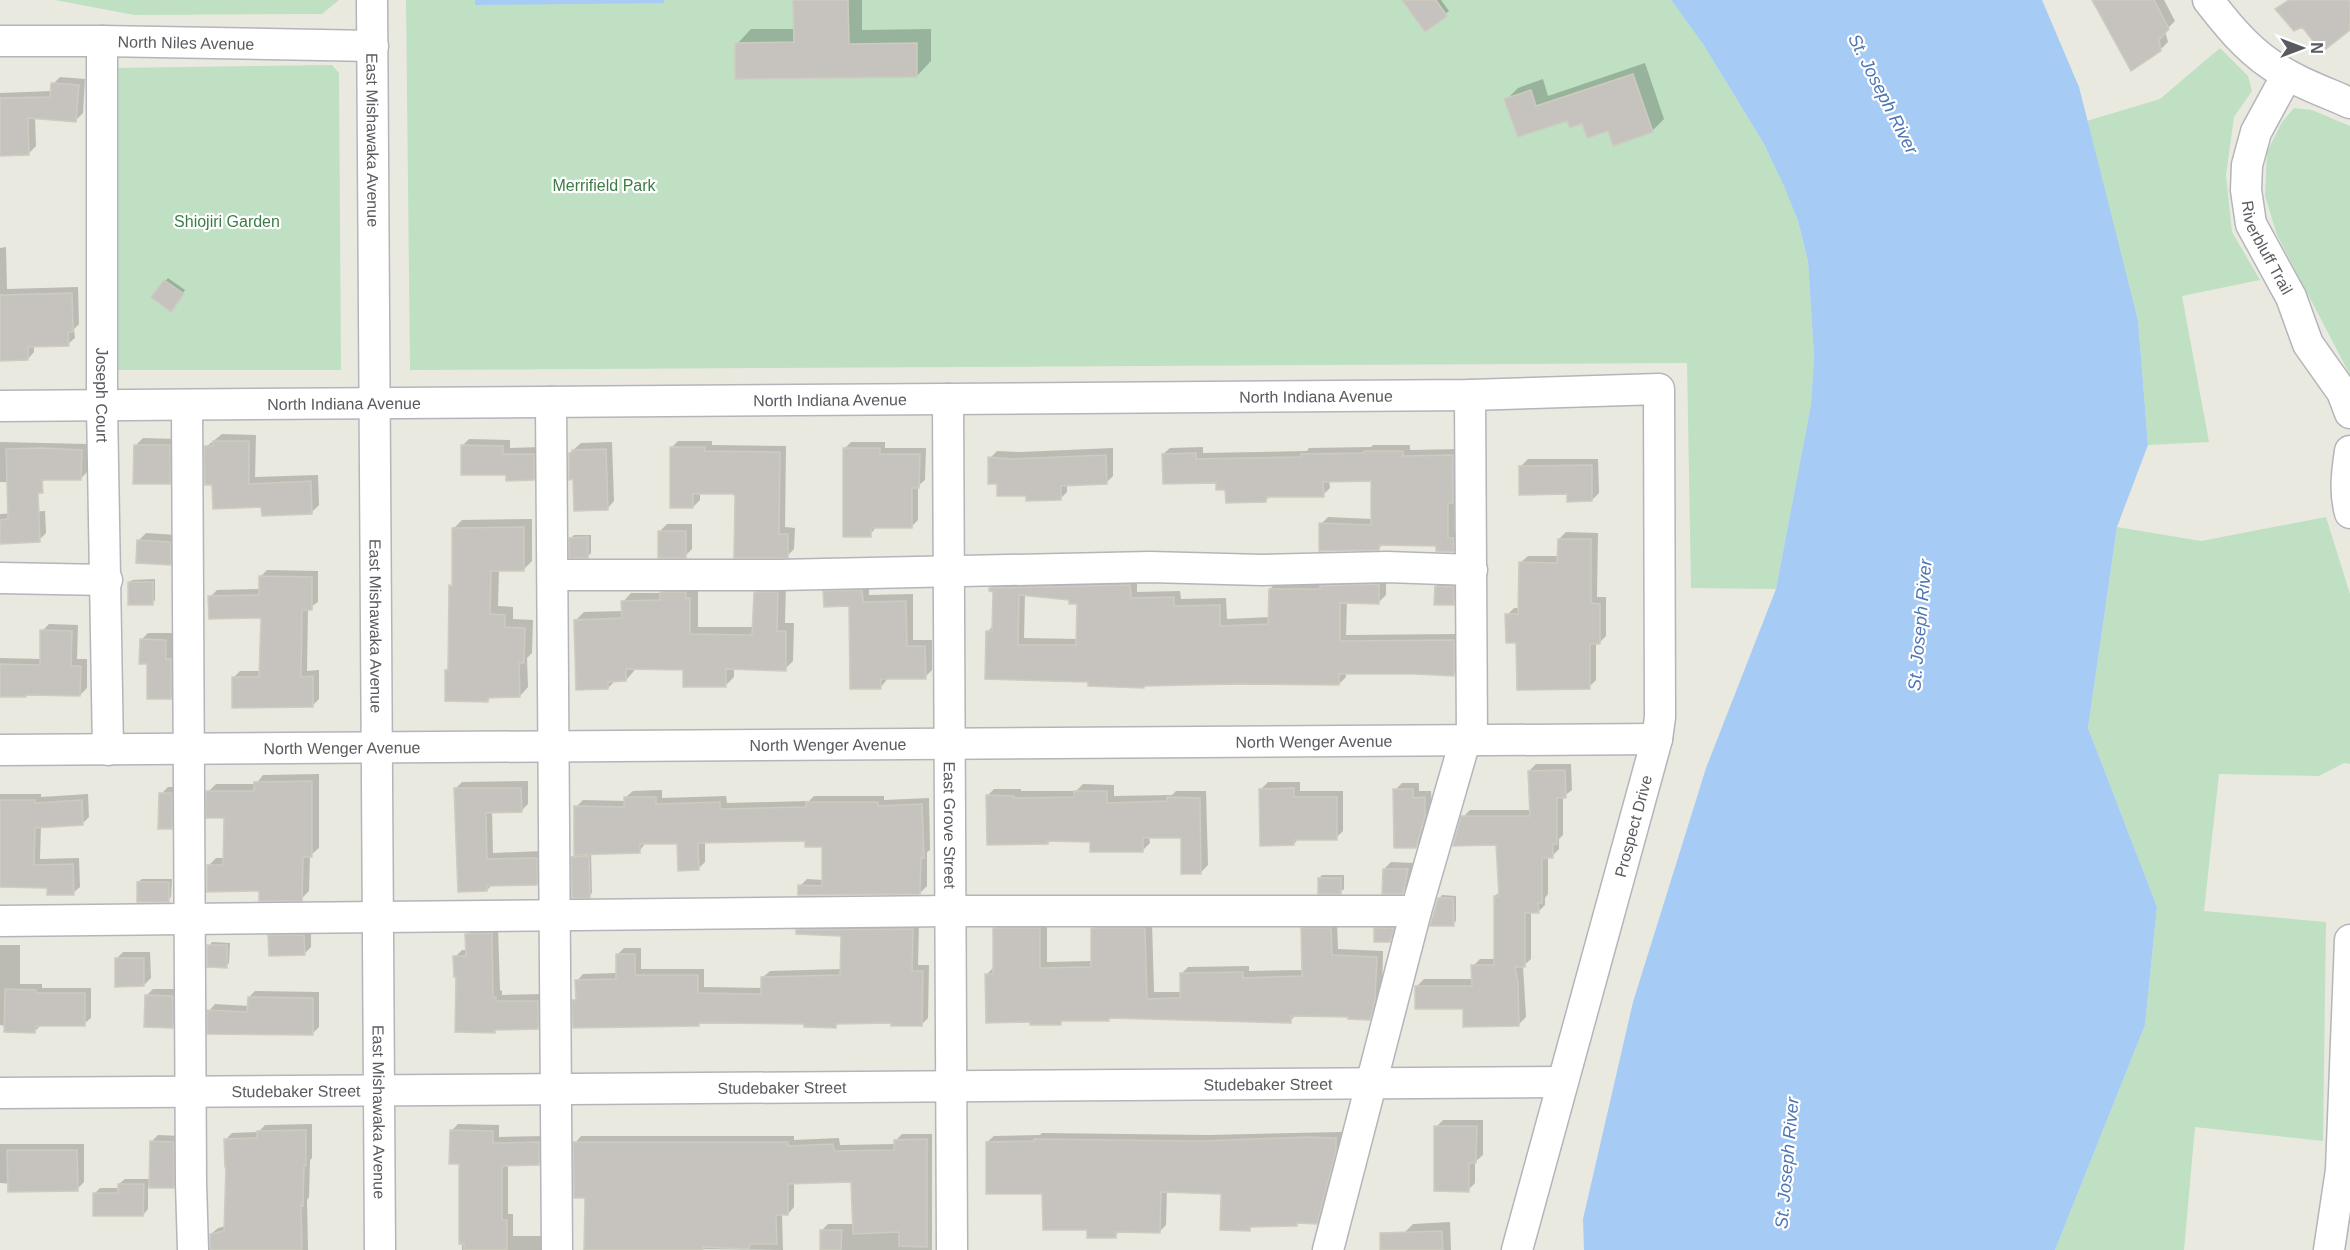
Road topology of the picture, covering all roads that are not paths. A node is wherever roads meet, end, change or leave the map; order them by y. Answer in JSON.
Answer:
{"nodes":[{"id":1,"x":372,"y":0,"type":"edge"},
{"id":2,"x":2208,"y":0,"type":"edge"},
{"id":3,"x":102,"y":40,"type":"junction"},
{"id":4,"x":0,"y":41,"type":"edge"},
{"id":5,"x":373,"y":46,"type":"junction"},
{"id":6,"x":2287,"y":75,"type":"junction"},
{"id":7,"x":2350,"y":103,"type":"edge"},
{"id":8,"x":1659,"y":389,"type":"joint"},
{"id":9,"x":1470,"y":395,"type":"junction"},
{"id":10,"x":948,"y":399,"type":"junction"},
{"id":11,"x":552,"y":402,"type":"junction"},
{"id":12,"x":375,"y":404,"type":"junction"},
{"id":13,"x":0,"y":406,"type":"edge"},
{"id":14,"x":102,"y":406,"type":"junction"},
{"id":15,"x":187,"y":406,"type":"junction"},
{"id":16,"x":2350,"y":413,"type":"edge"},
{"id":17,"x":2350,"y":450,"type":"edge"},
{"id":18,"x":2350,"y":513,"type":"edge"},
{"id":19,"x":1472,"y":570,"type":"junction"},
{"id":20,"x":949,"y":572,"type":"junction"},
{"id":21,"x":553,"y":575,"type":"junction"},
{"id":22,"x":0,"y":578,"type":"edge"},
{"id":23,"x":107,"y":580,"type":"junction"},
{"id":24,"x":1657,"y":740,"type":"junction"},
{"id":25,"x":1469,"y":741,"type":"junction"},
{"id":26,"x":949,"y":744,"type":"junction"},
{"id":27,"x":554,"y":747,"type":"junction"},
{"id":28,"x":377,"y":748,"type":"junction"},
{"id":29,"x":191,"y":749,"type":"junction"},
{"id":30,"x":0,"y":750,"type":"edge"},
{"id":31,"x":108,"y":750,"type":"junction"},
{"id":32,"x":950,"y":911,"type":"junction"},
{"id":33,"x":1416,"y":911,"type":"junction"},
{"id":34,"x":555,"y":916,"type":"junction"},
{"id":35,"x":378,"y":917,"type":"junction"},
{"id":36,"x":191,"y":918,"type":"junction"},
{"id":37,"x":0,"y":921,"type":"edge"},
{"id":38,"x":2350,"y":940,"type":"edge"},
{"id":39,"x":2348,"y":1028,"type":"edge"},
{"id":40,"x":1562,"y":1082,"type":"junction"},
{"id":41,"x":1373,"y":1083,"type":"junction"},
{"id":42,"x":951,"y":1085,"type":"junction"},
{"id":43,"x":556,"y":1089,"type":"junction"},
{"id":44,"x":379,"y":1091,"type":"junction"},
{"id":45,"x":191,"y":1092,"type":"junction"},
{"id":46,"x":0,"y":1093,"type":"edge"},
{"id":47,"x":194,"y":1250,"type":"edge"},
{"id":48,"x":380,"y":1250,"type":"edge"},
{"id":49,"x":557,"y":1250,"type":"edge"},
{"id":50,"x":952,"y":1250,"type":"edge"},
{"id":51,"x":1328,"y":1250,"type":"edge"},
{"id":52,"x":1517,"y":1250,"type":"edge"},
{"id":53,"x":2329,"y":1250,"type":"edge"}],
"edges":[{"from":1,"to":5,"type":"street","name":"East Mishawaka Avenue"},
{"from":2,"to":6,"type":"street"},
{"from":3,"to":4,"type":"street","name":"North Niles Avenue"},
{"from":3,"to":5,"type":"street","name":"North Niles Avenue"},
{"from":3,"to":14,"type":"street","name":"Joseph Court"},
{"from":5,"to":12,"type":"street","name":"East Mishawaka Avenue"},
{"from":6,"to":7,"type":"street"},
{"from":6,"to":16,"type":"street","name":"Riverbluff Trail"},
{"from":8,"to":9,"type":"street","name":"North Indiana Avenue"},
{"from":8,"to":24,"type":"street","name":"Prospect Drive"},
{"from":9,"to":10,"type":"street","name":"North Indiana Avenue"},
{"from":9,"to":19,"type":"street"},
{"from":10,"to":11,"type":"street","name":"North Indiana Avenue"},
{"from":10,"to":20,"type":"street","name":"East Grove Street"},
{"from":11,"to":12,"type":"street","name":"North Indiana Avenue"},
{"from":11,"to":21,"type":"street"},
{"from":12,"to":15,"type":"street","name":"North Indiana Avenue"},
{"from":12,"to":28,"type":"street","name":"East Mishawaka Avenue"},
{"from":13,"to":14,"type":"street","name":"North Indiana Avenue"},
{"from":14,"to":15,"type":"street","name":"North Indiana Avenue"},
{"from":14,"to":23,"type":"street","name":"Joseph Court"},
{"from":15,"to":29,"type":"street"},
{"from":17,"to":18,"type":"street"},
{"from":19,"to":20,"type":"street"},
{"from":19,"to":25,"type":"street"},
{"from":20,"to":21,"type":"street"},
{"from":20,"to":26,"type":"street","name":"East Grove Street"},
{"from":21,"to":27,"type":"street"},
{"from":22,"to":23,"type":"street"},
{"from":23,"to":31,"type":"street","name":"Joseph Court"},
{"from":24,"to":25,"type":"street","name":"North Wenger Avenue"},
{"from":24,"to":40,"type":"street","name":"Prospect Drive"},
{"from":25,"to":26,"type":"street","name":"North Wenger Avenue"},
{"from":25,"to":33,"type":"street"},
{"from":26,"to":27,"type":"street","name":"North Wenger Avenue"},
{"from":26,"to":32,"type":"street","name":"East Grove Street"},
{"from":27,"to":28,"type":"street","name":"North Wenger Avenue"},
{"from":27,"to":34,"type":"street"},
{"from":28,"to":29,"type":"street","name":"North Wenger Avenue"},
{"from":28,"to":35,"type":"street","name":"East Mishawaka Avenue"},
{"from":29,"to":31,"type":"street","name":"North Wenger Avenue"},
{"from":29,"to":36,"type":"street"},
{"from":30,"to":31,"type":"street","name":"North Wenger Avenue"},
{"from":32,"to":33,"type":"street"},
{"from":32,"to":34,"type":"street"},
{"from":32,"to":42,"type":"street","name":"East Grove Street"},
{"from":33,"to":41,"type":"street"},
{"from":34,"to":35,"type":"street"},
{"from":34,"to":43,"type":"street"},
{"from":35,"to":36,"type":"street"},
{"from":35,"to":44,"type":"street","name":"East Mishawaka Avenue"},
{"from":36,"to":37,"type":"street"},
{"from":36,"to":45,"type":"street"},
{"from":38,"to":39,"type":"street"},
{"from":39,"to":53,"type":"street"},
{"from":40,"to":41,"type":"street","name":"Studebaker Street"},
{"from":40,"to":52,"type":"street","name":"Prospect Drive"},
{"from":41,"to":42,"type":"street","name":"Studebaker Street"},
{"from":41,"to":51,"type":"street"},
{"from":42,"to":43,"type":"street","name":"Studebaker Street"},
{"from":42,"to":50,"type":"street","name":"East Grove Street"},
{"from":43,"to":44,"type":"street","name":"Studebaker Street"},
{"from":43,"to":49,"type":"street"},
{"from":44,"to":45,"type":"street","name":"Studebaker Street"},
{"from":44,"to":48,"type":"street","name":"East Mishawaka Avenue"},
{"from":45,"to":46,"type":"street","name":"Studebaker Street"},
{"from":45,"to":47,"type":"street"}]}
